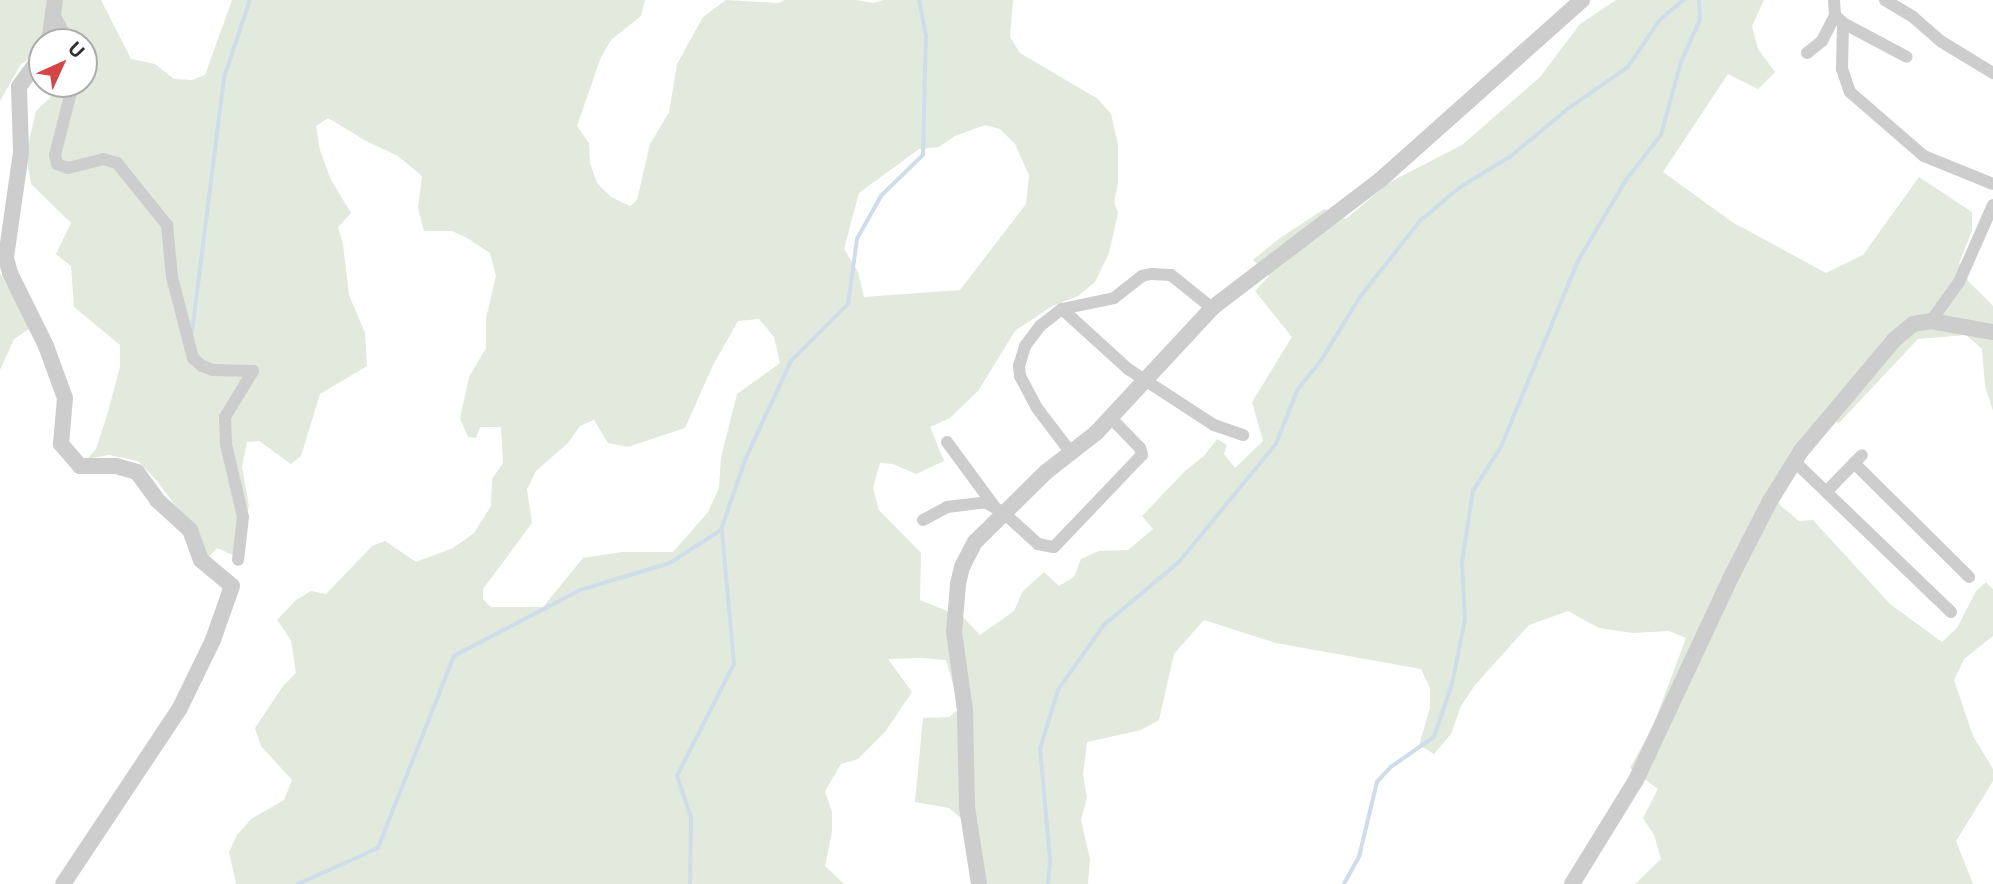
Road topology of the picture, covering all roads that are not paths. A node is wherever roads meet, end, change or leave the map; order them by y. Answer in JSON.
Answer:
{"nodes":[{"id":1,"x":1582,"y":0,"type":"edge"},
{"id":2,"x":1834,"y":0,"type":"edge"},
{"id":3,"x":1885,"y":0,"type":"edge"},
{"id":4,"x":54,"y":7,"type":"edge"},
{"id":5,"x":1839,"y":19,"type":"junction"},
{"id":6,"x":51,"y":28,"type":"edge"},
{"id":7,"x":63,"y":28,"type":"edge"},
{"id":8,"x":1807,"y":53,"type":"dead end"},
{"id":9,"x":1907,"y":57,"type":"dead end"},
{"id":10,"x":1993,"y":74,"type":"edge"},
{"id":11,"x":28,"y":75,"type":"edge"},
{"id":12,"x":69,"y":98,"type":"edge"},
{"id":13,"x":1993,"y":184,"type":"edge"},
{"id":14,"x":1993,"y":205,"type":"edge"},
{"id":15,"x":1212,"y":308,"type":"junction"},
{"id":16,"x":1062,"y":309,"type":"junction"},
{"id":17,"x":1931,"y":321,"type":"junction"},
{"id":18,"x":1993,"y":332,"type":"edge"},
{"id":19,"x":1143,"y":380,"type":"junction"},
{"id":20,"x":1110,"y":417,"type":"junction"},
{"id":21,"x":1243,"y":435,"type":"dead end"},
{"id":22,"x":947,"y":442,"type":"dead end"},
{"id":23,"x":1072,"y":454,"type":"junction"},
{"id":24,"x":1794,"y":461,"type":"junction"},
{"id":25,"x":1827,"y":491,"type":"junction"},
{"id":26,"x":999,"y":510,"type":"junction"},
{"id":27,"x":923,"y":520,"type":"dead end"},
{"id":28,"x":238,"y":561,"type":"dead end"},
{"id":29,"x":1969,"y":576,"type":"dead end"},
{"id":30,"x":1951,"y":612,"type":"dead end"},
{"id":31,"x":63,"y":884,"type":"edge"},
{"id":32,"x":979,"y":884,"type":"edge"},
{"id":33,"x":1572,"y":884,"type":"edge"}],
"edges":[{"from":1,"to":15,"type":"street"},
{"from":2,"to":5,"type":"street"},
{"from":3,"to":10,"type":"street"},
{"from":4,"to":6,"type":"street"},
{"from":4,"to":7,"type":"street"},
{"from":5,"to":8,"type":"street"},
{"from":5,"to":9,"type":"street"},
{"from":5,"to":13,"type":"street"},
{"from":11,"to":31,"type":"street"},
{"from":12,"to":28,"type":"street"},
{"from":14,"to":17,"type":"street"},
{"from":15,"to":16,"type":"street"},
{"from":15,"to":19,"type":"street"},
{"from":16,"to":19,"type":"street"},
{"from":16,"to":23,"type":"street"},
{"from":17,"to":18,"type":"street"},
{"from":17,"to":24,"type":"street"},
{"from":19,"to":20,"type":"street"},
{"from":19,"to":21,"type":"street"},
{"from":20,"to":23,"type":"street"},
{"from":20,"to":26,"type":"street"},
{"from":22,"to":26,"type":"street"},
{"from":23,"to":26,"type":"street"},
{"from":24,"to":25,"type":"street"},
{"from":24,"to":33,"type":"street"},
{"from":25,"to":29,"type":"street"},
{"from":25,"to":30,"type":"street"},
{"from":26,"to":27,"type":"street"},
{"from":26,"to":32,"type":"street"}]}
